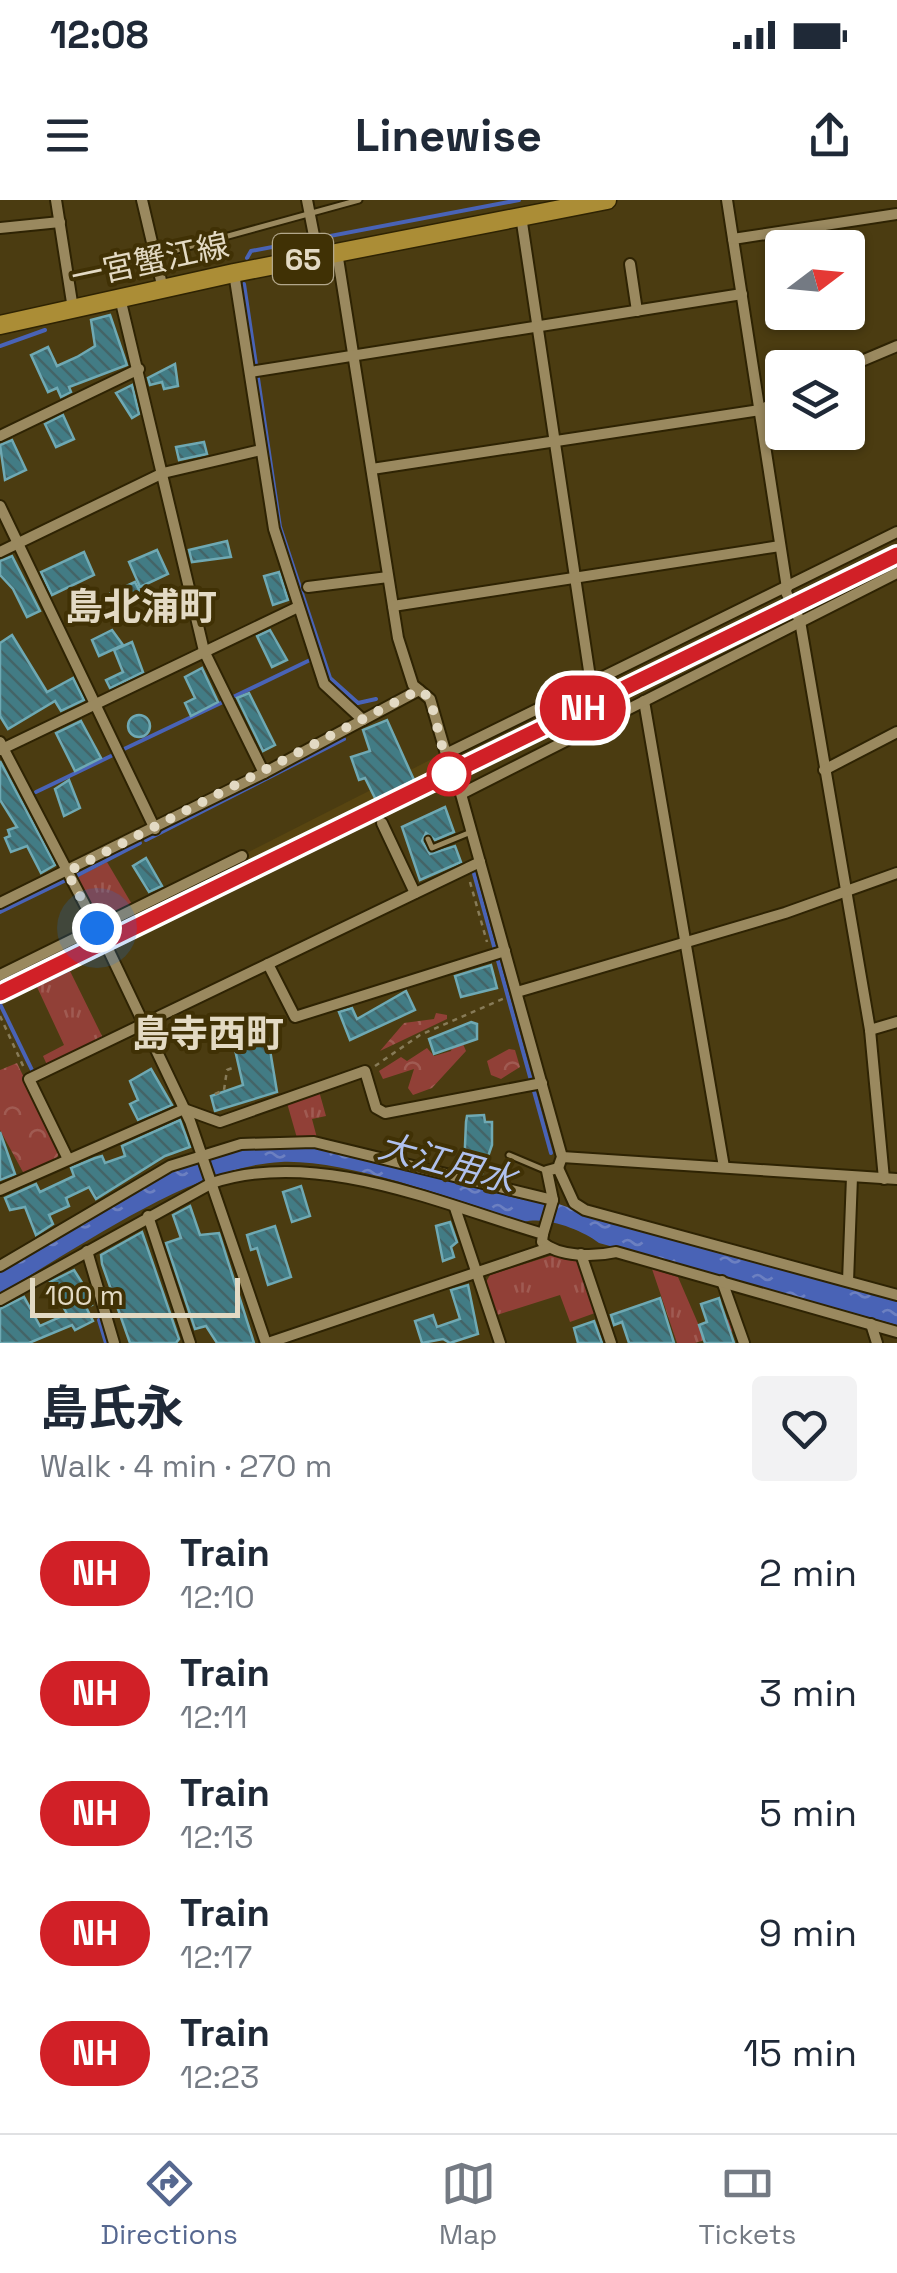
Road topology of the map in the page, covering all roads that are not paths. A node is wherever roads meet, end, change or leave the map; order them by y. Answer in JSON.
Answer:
{"nodes":[{"id":1,"x":56,"y":200,"type":"edge"},
{"id":2,"x":142,"y":200,"type":"edge"},
{"id":3,"x":307,"y":200,"type":"edge"},
{"id":4,"x":359,"y":200,"type":"edge"},
{"id":5,"x":607,"y":200,"type":"edge"},
{"id":6,"x":727,"y":200,"type":"edge"},
{"id":7,"x":581,"y":203,"type":"edge"},
{"id":8,"x":310,"y":213,"type":"junction"},
{"id":9,"x":897,"y":214,"type":"edge"},
{"id":10,"x":520,"y":216,"type":"junction"},
{"id":11,"x":60,"y":222,"type":"junction"},
{"id":12,"x":0,"y":228,"type":"edge"},
{"id":13,"x":733,"y":239,"type":"junction"},
{"id":14,"x":316,"y":245,"type":"junction"},
{"id":15,"x":337,"y":252,"type":"junction"},
{"id":16,"x":166,"y":253,"type":"dead end"},
{"id":17,"x":630,"y":264,"type":"dead end"},
{"id":18,"x":234,"y":272,"type":"junction"},
{"id":19,"x":162,"y":289,"type":"junction"},
{"id":20,"x":742,"y":294,"type":"junction"},
{"id":21,"x":120,"y":298,"type":"junction"},
{"id":22,"x":73,"y":309,"type":"junction"},
{"id":23,"x":637,"y":311,"type":"junction"},
{"id":24,"x":0,"y":325,"type":"edge"},
{"id":25,"x":536,"y":327,"type":"junction"},
{"id":26,"x":897,"y":346,"type":"edge"},
{"id":27,"x":354,"y":354,"type":"junction"},
{"id":28,"x":865,"y":360,"type":"edge"},
{"id":29,"x":139,"y":369,"type":"junction"},
{"id":30,"x":255,"y":371,"type":"junction"},
{"id":31,"x":765,"y":408,"type":"edge"},
{"id":32,"x":760,"y":410,"type":"junction"},
{"id":33,"x":0,"y":436,"type":"edge"},
{"id":34,"x":552,"y":444,"type":"junction"},
{"id":35,"x":261,"y":450,"type":"junction"},
{"id":36,"x":372,"y":470,"type":"junction"},
{"id":37,"x":163,"y":473,"type":"junction"},
{"id":38,"x":0,"y":506,"type":"edge"},
{"id":39,"x":897,"y":532,"type":"edge"},
{"id":40,"x":18,"y":542,"type":"junction"},
{"id":41,"x":780,"y":546,"type":"junction"},
{"id":42,"x":0,"y":552,"type":"edge"},
{"id":43,"x":897,"y":573,"type":"edge"},
{"id":44,"x":388,"y":577,"type":"junction"},
{"id":45,"x":574,"y":578,"type":"junction"},
{"id":46,"x":308,"y":587,"type":"dead end"},
{"id":47,"x":786,"y":589,"type":"junction"},
{"id":48,"x":394,"y":606,"type":"junction"},
{"id":49,"x":298,"y":607,"type":"junction"},
{"id":50,"x":800,"y":621,"type":"junction"},
{"id":51,"x":204,"y":652,"type":"junction"},
{"id":52,"x":591,"y":684,"type":"junction"},
{"id":53,"x":419,"y":690,"type":"junction"},
{"id":54,"x":644,"y":700,"type":"junction"},
{"id":55,"x":95,"y":704,"type":"junction"},
{"id":56,"x":363,"y":720,"type":"junction"},
{"id":57,"x":897,"y":732,"type":"edge"},
{"id":58,"x":1,"y":747,"type":"edge"},
{"id":59,"x":824,"y":770,"type":"junction"},
{"id":60,"x":264,"y":773,"type":"junction"},
{"id":61,"x":382,"y":823,"type":"dead end"},
{"id":62,"x":154,"y":829,"type":"junction"},
{"id":63,"x":471,"y":832,"type":"junction"},
{"id":64,"x":428,"y":839,"type":"dead end"},
{"id":65,"x":242,"y":856,"type":"dead end"},
{"id":66,"x":480,"y":862,"type":"junction"},
{"id":67,"x":67,"y":872,"type":"junction"},
{"id":68,"x":897,"y":873,"type":"edge"},
{"id":69,"x":846,"y":891,"type":"junction"},
{"id":70,"x":415,"y":892,"type":"junction"},
{"id":71,"x":0,"y":904,"type":"edge"},
{"id":72,"x":97,"y":928,"type":"junction"},
{"id":73,"x":689,"y":941,"type":"junction"},
{"id":74,"x":108,"y":949,"type":"dead end"},
{"id":75,"x":497,"y":954,"type":"junction"},
{"id":76,"x":268,"y":964,"type":"junction"},
{"id":77,"x":0,"y":975,"type":"edge"},
{"id":78,"x":517,"y":992,"type":"junction"},
{"id":79,"x":897,"y":1022,"type":"edge"},
{"id":80,"x":144,"y":1024,"type":"junction"},
{"id":81,"x":870,"y":1030,"type":"junction"},
{"id":82,"x":535,"y":1084,"type":"junction"},
{"id":83,"x":184,"y":1109,"type":"junction"},
{"id":84,"x":202,"y":1154,"type":"junction"},
{"id":85,"x":508,"y":1155,"type":"dead end"},
{"id":86,"x":67,"y":1157,"type":"junction"},
{"id":87,"x":556,"y":1165,"type":"junction"},
{"id":88,"x":724,"y":1167,"type":"junction"},
{"id":89,"x":852,"y":1177,"type":"junction"},
{"id":90,"x":884,"y":1179,"type":"junction"},
{"id":91,"x":897,"y":1179,"type":"edge"},
{"id":92,"x":211,"y":1181,"type":"junction"},
{"id":93,"x":0,"y":1190,"type":"edge"},
{"id":94,"x":554,"y":1200,"type":"junction"},
{"id":95,"x":455,"y":1208,"type":"junction"},
{"id":96,"x":148,"y":1216,"type":"junction"},
{"id":97,"x":545,"y":1230,"type":"junction"},
{"id":98,"x":549,"y":1248,"type":"junction"},
{"id":99,"x":87,"y":1251,"type":"junction"},
{"id":100,"x":580,"y":1254,"type":"junction"},
{"id":101,"x":0,"y":1266,"type":"edge"},
{"id":102,"x":476,"y":1273,"type":"junction"},
{"id":103,"x":722,"y":1281,"type":"junction"},
{"id":104,"x":848,"y":1281,"type":"junction"},
{"id":105,"x":897,"y":1295,"type":"edge"},
{"id":106,"x":0,"y":1300,"type":"edge"},
{"id":107,"x":871,"y":1324,"type":"junction"},
{"id":108,"x":897,"y":1332,"type":"edge"},
{"id":109,"x":114,"y":1343,"type":"edge"},
{"id":110,"x":190,"y":1343,"type":"edge"},
{"id":111,"x":267,"y":1343,"type":"edge"},
{"id":112,"x":500,"y":1343,"type":"edge"},
{"id":113,"x":611,"y":1343,"type":"edge"},
{"id":114,"x":744,"y":1343,"type":"edge"},
{"id":115,"x":877,"y":1343,"type":"edge"}],
"edges":[{"from":1,"to":11,"type":"street"},
{"from":2,"to":19,"type":"street"},
{"from":3,"to":8,"type":"street"},
{"from":4,"to":8,"type":"lane"},
{"from":5,"to":7,"type":"main road","name":"一宮蟹江線","number":"65"},
{"from":6,"to":13,"type":"street"},
{"from":7,"to":10,"type":"main road","name":"一宮蟹江線","number":"65"},
{"from":8,"to":14,"type":"street"},
{"from":8,"to":16,"type":"lane"},
{"from":9,"to":13,"type":"street"},
{"from":10,"to":15,"type":"main road","name":"一宮蟹江線","number":"65"},
{"from":10,"to":25,"type":"street"},
{"from":11,"to":12,"type":"street"},
{"from":11,"to":22,"type":"street"},
{"from":13,"to":20,"type":"street"},
{"from":14,"to":15,"type":"main road","name":"一宮蟹江線","number":"65"},
{"from":14,"to":18,"type":"main road","name":"一宮蟹江線","number":"65"},
{"from":15,"to":27,"type":"street"},
{"from":17,"to":23,"type":"street"},
{"from":18,"to":19,"type":"main road","name":"一宮蟹江線","number":"65"},
{"from":18,"to":30,"type":"street"},
{"from":19,"to":21,"type":"main road","name":"一宮蟹江線","number":"65"},
{"from":20,"to":23,"type":"street"},
{"from":20,"to":32,"type":"street"},
{"from":21,"to":22,"type":"main road","name":"一宮蟹江線","number":"65"},
{"from":21,"to":29,"type":"street"},
{"from":22,"to":24,"type":"main road","name":"一宮蟹江線","number":"65"},
{"from":23,"to":25,"type":"street"},
{"from":25,"to":27,"type":"street"},
{"from":25,"to":34,"type":"street"},
{"from":26,"to":28,"type":"street"},
{"from":27,"to":30,"type":"street"},
{"from":27,"to":36,"type":"street"},
{"from":29,"to":33,"type":"street"},
{"from":29,"to":37,"type":"street"},
{"from":30,"to":35,"type":"street"},
{"from":31,"to":32,"type":"street"},
{"from":32,"to":34,"type":"street"},
{"from":32,"to":41,"type":"street"},
{"from":34,"to":36,"type":"street"},
{"from":34,"to":45,"type":"street"},
{"from":35,"to":37,"type":"street"},
{"from":35,"to":49,"type":"street"},
{"from":36,"to":44,"type":"street"},
{"from":37,"to":40,"type":"street"},
{"from":37,"to":51,"type":"street"},
{"from":38,"to":40,"type":"street"},
{"from":39,"to":47,"type":"street"},
{"from":40,"to":42,"type":"street"},
{"from":40,"to":55,"type":"street"},
{"from":41,"to":45,"type":"street"},
{"from":41,"to":47,"type":"street"},
{"from":43,"to":50,"type":"street"},
{"from":44,"to":46,"type":"street"},
{"from":44,"to":48,"type":"street"},
{"from":45,"to":48,"type":"street"},
{"from":45,"to":52,"type":"street"},
{"from":47,"to":50,"type":"street"},
{"from":47,"to":52,"type":"street"},
{"from":48,"to":53,"type":"street"},
{"from":49,"to":51,"type":"street"},
{"from":49,"to":56,"type":"street"},
{"from":50,"to":54,"type":"street"},
{"from":50,"to":59,"type":"street"},
{"from":51,"to":55,"type":"street"},
{"from":51,"to":60,"type":"street"},
{"from":52,"to":53,"type":"street"},
{"from":53,"to":56,"type":"street"},
{"from":54,"to":63,"type":"street"},
{"from":54,"to":73,"type":"street"},
{"from":55,"to":58,"type":"street"},
{"from":55,"to":62,"type":"street"},
{"from":56,"to":60,"type":"street"},
{"from":57,"to":59,"type":"street"},
{"from":58,"to":67,"type":"street"},
{"from":59,"to":69,"type":"street"},
{"from":60,"to":62,"type":"street"},
{"from":61,"to":70,"type":"street"},
{"from":62,"to":67,"type":"street"},
{"from":63,"to":64,"type":"lane"},
{"from":63,"to":66,"type":"street"},
{"from":65,"to":72,"type":"street"},
{"from":66,"to":70,"type":"street"},
{"from":66,"to":75,"type":"street"},
{"from":67,"to":71,"type":"street"},
{"from":67,"to":72,"type":"street"},
{"from":68,"to":69,"type":"street"},
{"from":69,"to":73,"type":"street"},
{"from":69,"to":81,"type":"street"},
{"from":70,"to":76,"type":"street"},
{"from":72,"to":77,"type":"street"},
{"from":73,"to":78,"type":"street"},
{"from":73,"to":88,"type":"street"},
{"from":74,"to":80,"type":"street"},
{"from":75,"to":76,"type":"street"},
{"from":75,"to":78,"type":"street"},
{"from":76,"to":80,"type":"street"},
{"from":78,"to":82,"type":"street"},
{"from":79,"to":81,"type":"street"},
{"from":80,"to":83,"type":"street"},
{"from":80,"to":86,"type":"street"},
{"from":81,"to":90,"type":"street"},
{"from":82,"to":83,"type":"street"},
{"from":82,"to":87,"type":"street"},
{"from":83,"to":84,"type":"street"},
{"from":83,"to":86,"type":"street"},
{"from":84,"to":92,"type":"street"},
{"from":84,"to":94,"type":"street"},
{"from":84,"to":101,"type":"street"},
{"from":85,"to":87,"type":"lane"},
{"from":86,"to":93,"type":"street"},
{"from":87,"to":88,"type":"street"},
{"from":87,"to":94,"type":"street"},
{"from":87,"to":104,"type":"street"},
{"from":88,"to":89,"type":"street"},
{"from":89,"to":90,"type":"street"},
{"from":89,"to":104,"type":"street"},
{"from":90,"to":91,"type":"street"},
{"from":92,"to":95,"type":"street"},
{"from":92,"to":96,"type":"street"},
{"from":92,"to":111,"type":"street"},
{"from":94,"to":97,"type":"street"},
{"from":95,"to":97,"type":"street"},
{"from":95,"to":102,"type":"street"},
{"from":96,"to":99,"type":"street"},
{"from":96,"to":110,"type":"street"},
{"from":97,"to":98,"type":"street"},
{"from":98,"to":100,"type":"street"},
{"from":98,"to":102,"type":"street"},
{"from":99,"to":106,"type":"street"},
{"from":99,"to":109,"type":"street"},
{"from":100,"to":103,"type":"street"},
{"from":100,"to":113,"type":"street"},
{"from":102,"to":111,"type":"street"},
{"from":102,"to":112,"type":"street"},
{"from":103,"to":107,"type":"street"},
{"from":103,"to":114,"type":"street"},
{"from":104,"to":105,"type":"street"},
{"from":107,"to":108,"type":"street"},
{"from":107,"to":115,"type":"street"}]}
